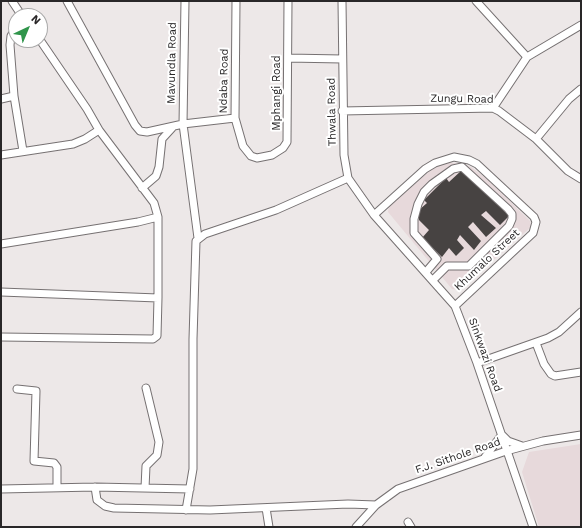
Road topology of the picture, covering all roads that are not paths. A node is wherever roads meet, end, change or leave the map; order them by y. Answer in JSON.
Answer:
{"nodes":[{"id":1,"x":68,"y":1,"type":"edge"},
{"id":2,"x":184,"y":1,"type":"edge"},
{"id":3,"x":236,"y":1,"type":"edge"},
{"id":4,"x":288,"y":1,"type":"edge"},
{"id":5,"x":342,"y":1,"type":"edge"},
{"id":6,"x":476,"y":1,"type":"edge"},
{"id":7,"x":581,"y":25,"type":"edge"},
{"id":8,"x":10,"y":48,"type":"edge"},
{"id":9,"x":46,"y":48,"type":"edge"},
{"id":10,"x":288,"y":58,"type":"junction"},
{"id":11,"x":527,"y":58,"type":"junction"},
{"id":12,"x":342,"y":59,"type":"junction"},
{"id":13,"x":581,"y":89,"type":"edge"},
{"id":14,"x":14,"y":96,"type":"junction"},
{"id":15,"x":1,"y":99,"type":"edge"},
{"id":16,"x":493,"y":108,"type":"junction"},
{"id":17,"x":342,"y":111,"type":"junction"},
{"id":18,"x":234,"y":118,"type":"junction"},
{"id":19,"x":183,"y":124,"type":"junction"},
{"id":20,"x":173,"y":127,"type":"junction"},
{"id":21,"x":100,"y":130,"type":"junction"},
{"id":22,"x":536,"y":139,"type":"junction"},
{"id":23,"x":23,"y":151,"type":"junction"},
{"id":24,"x":1,"y":155,"type":"edge"},
{"id":25,"x":251,"y":156,"type":"joint"},
{"id":26,"x":348,"y":178,"type":"junction"},
{"id":27,"x":581,"y":179,"type":"edge"},
{"id":28,"x":142,"y":188,"type":"junction"},
{"id":29,"x":374,"y":215,"type":"junction"},
{"id":30,"x":158,"y":217,"type":"junction"},
{"id":31,"x":198,"y":238,"type":"junction"},
{"id":32,"x":1,"y":244,"type":"edge"},
{"id":33,"x":426,"y":272,"type":"junction"},
{"id":34,"x":433,"y":280,"type":"junction"},
{"id":35,"x":1,"y":292,"type":"edge"},
{"id":36,"x":158,"y":298,"type":"junction"},
{"id":37,"x":455,"y":306,"type":"junction"},
{"id":38,"x":581,"y":312,"type":"edge"},
{"id":39,"x":1,"y":337,"type":"edge"},
{"id":40,"x":536,"y":343,"type":"junction"},
{"id":41,"x":476,"y":363,"type":"junction"},
{"id":42,"x":581,"y":372,"type":"edge"},
{"id":43,"x":146,"y":388,"type":"dead end"},
{"id":44,"x":17,"y":389,"type":"dead end"},
{"id":45,"x":500,"y":434,"type":"junction"},
{"id":46,"x":581,"y":435,"type":"edge"},
{"id":47,"x":523,"y":446,"type":"junction"},
{"id":48,"x":506,"y":451,"type":"junction"},
{"id":49,"x":485,"y":457,"type":"junction"},
{"id":50,"x":95,"y":487,"type":"junction"},
{"id":51,"x":57,"y":488,"type":"junction"},
{"id":52,"x":145,"y":488,"type":"junction"},
{"id":53,"x":1,"y":489,"type":"edge"},
{"id":54,"x":190,"y":489,"type":"junction"},
{"id":55,"x":376,"y":505,"type":"junction"},
{"id":56,"x":266,"y":508,"type":"junction"},
{"id":57,"x":186,"y":510,"type":"junction"},
{"id":58,"x":269,"y":527,"type":"edge"},
{"id":59,"x":356,"y":527,"type":"edge"},
{"id":60,"x":533,"y":527,"type":"edge"}],
"edges":[{"from":1,"to":20,"type":"street"},
{"from":2,"to":19,"type":"street","name":"Mavundla Road"},
{"from":3,"to":18,"type":"street","name":"Ndaba Road"},
{"from":4,"to":10,"type":"street","name":"Mphangi Road"},
{"from":5,"to":12,"type":"street","name":"Thwala Road"},
{"from":6,"to":11,"type":"street"},
{"from":7,"to":11,"type":"street"},
{"from":8,"to":14,"type":"street"},
{"from":9,"to":21,"type":"street"},
{"from":10,"to":12,"type":"street"},
{"from":10,"to":25,"type":"street","name":"Mphangi Road"},
{"from":11,"to":16,"type":"street"},
{"from":12,"to":17,"type":"street","name":"Thwala Road"},
{"from":13,"to":22,"type":"street"},
{"from":14,"to":15,"type":"street"},
{"from":14,"to":23,"type":"street"},
{"from":16,"to":17,"type":"street","name":"Zungu Road"},
{"from":16,"to":22,"type":"street","name":"Zungu Road"},
{"from":17,"to":26,"type":"street","name":"Thwala Road"},
{"from":18,"to":19,"type":"street"},
{"from":18,"to":25,"type":"street","name":"Ndaba Road"},
{"from":19,"to":20,"type":"street"},
{"from":19,"to":31,"type":"street","name":"Mavundla Road"},
{"from":20,"to":28,"type":"street"},
{"from":21,"to":23,"type":"street"},
{"from":21,"to":28,"type":"street"},
{"from":22,"to":27,"type":"street","name":"Zungu Road"},
{"from":23,"to":24,"type":"street"},
{"from":26,"to":29,"type":"street","name":"Thwala Road"},
{"from":26,"to":31,"type":"street"},
{"from":28,"to":30,"type":"street"},
{"from":29,"to":33,"type":"street","name":"Sinkwazi Road"},
{"from":29,"to":37,"type":"street","name":"Khumalo Street"},
{"from":30,"to":32,"type":"street"},
{"from":30,"to":36,"type":"street"},
{"from":31,"to":54,"type":"street","name":"Mavundla Road"},
{"from":33,"to":34,"type":"street","name":"Sinkwazi Road"},
{"from":33,"to":34,"type":"street"},
{"from":34,"to":37,"type":"street","name":"Sinkwazi Road"},
{"from":35,"to":36,"type":"street"},
{"from":36,"to":39,"type":"street"},
{"from":37,"to":41,"type":"street","name":"Sinkwazi Road"},
{"from":38,"to":40,"type":"street"},
{"from":40,"to":41,"type":"street"},
{"from":40,"to":42,"type":"street"},
{"from":41,"to":45,"type":"street","name":"Sinkwazi Road"},
{"from":43,"to":52,"type":"street"},
{"from":44,"to":51,"type":"street"},
{"from":45,"to":47,"type":"street"},
{"from":45,"to":48,"type":"street","name":"Sinkwazi Road"},
{"from":45,"to":49,"type":"street"},
{"from":46,"to":47,"type":"street","name":"F.J. Sithole Road"},
{"from":47,"to":48,"type":"street","name":"F.J. Sithole Road"},
{"from":48,"to":49,"type":"street","name":"F.J. Sithole Road"},
{"from":48,"to":60,"type":"street","name":"Sinkwazi Road"},
{"from":49,"to":55,"type":"street","name":"F.J. Sithole Road"},
{"from":50,"to":51,"type":"street"},
{"from":50,"to":52,"type":"street"},
{"from":50,"to":57,"type":"street"},
{"from":51,"to":53,"type":"street"},
{"from":52,"to":54,"type":"street"},
{"from":54,"to":57,"type":"street","name":"Mavundla Road"},
{"from":55,"to":56,"type":"street"},
{"from":55,"to":59,"type":"street","name":"F.J. Sithole Road"},
{"from":56,"to":57,"type":"street"},
{"from":56,"to":58,"type":"street"}]}
